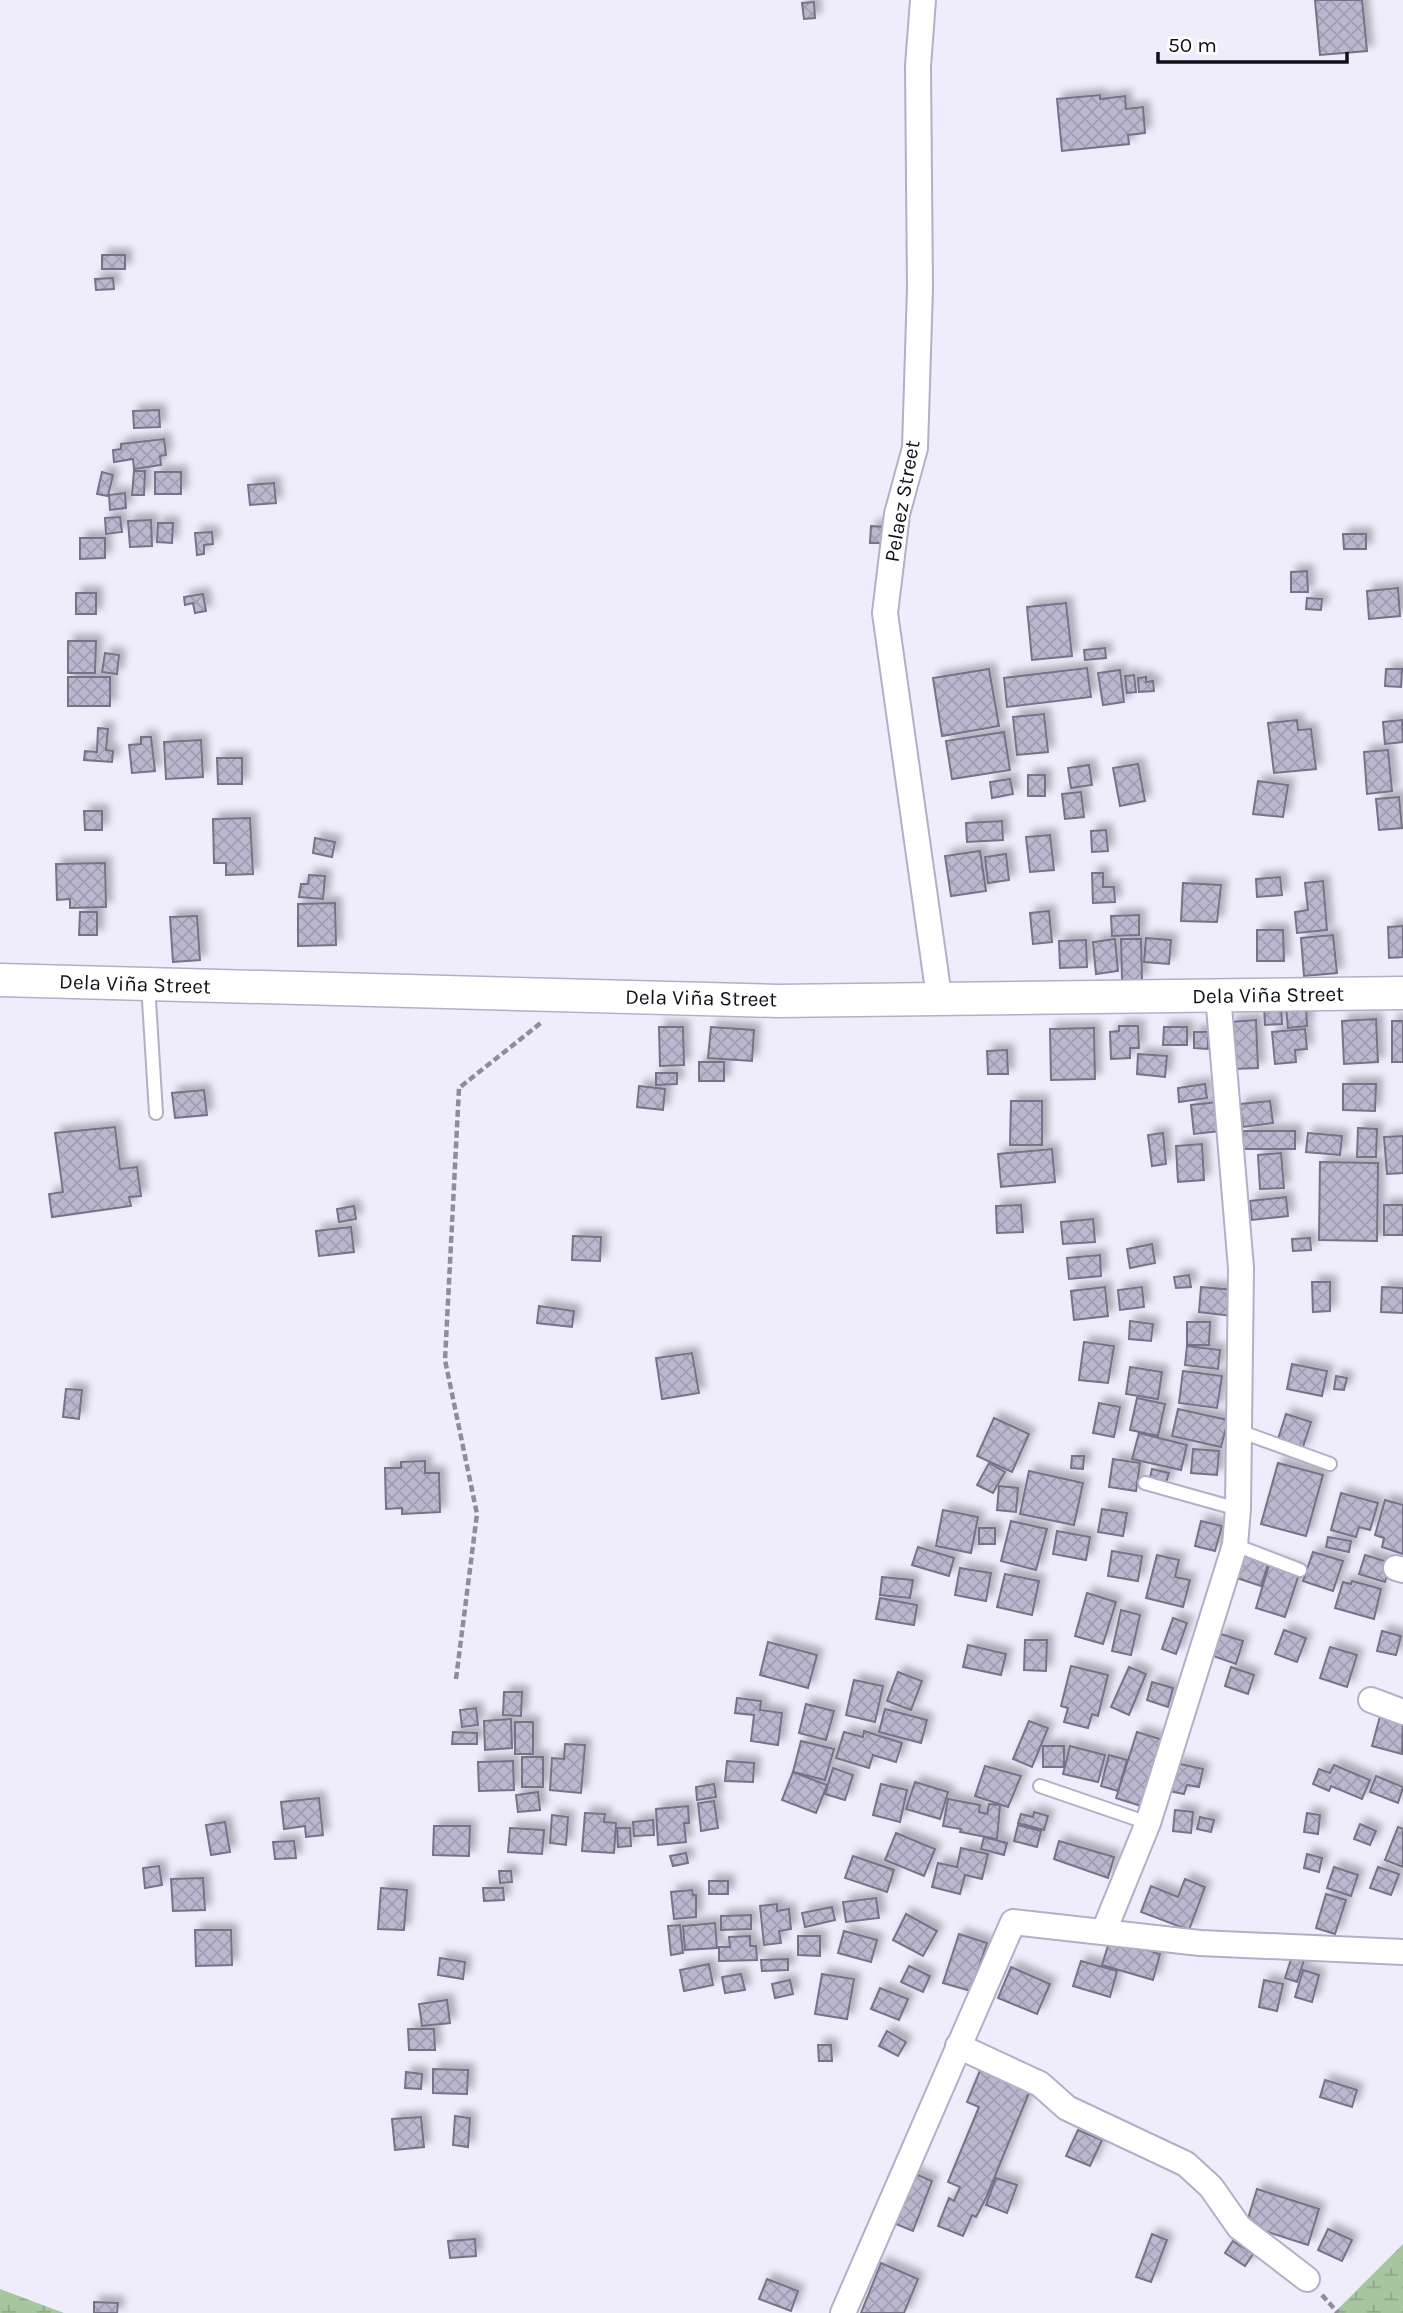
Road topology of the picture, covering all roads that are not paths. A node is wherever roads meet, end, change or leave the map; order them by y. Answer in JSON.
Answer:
{"nodes":[{"id":1,"x":923,"y":0,"type":"edge"},
{"id":2,"x":0,"y":980,"type":"edge"},
{"id":3,"x":148,"y":984,"type":"junction"},
{"id":4,"x":1403,"y":993,"type":"edge"},
{"id":5,"x":1218,"y":995,"type":"junction"},
{"id":6,"x":939,"y":997,"type":"junction"},
{"id":7,"x":156,"y":1113,"type":"dead end"},
{"id":8,"x":1239,"y":1431,"type":"junction"},
{"id":9,"x":1329,"y":1464,"type":"dead end"},
{"id":10,"x":1145,"y":1483,"type":"dead end"},
{"id":11,"x":1238,"y":1509,"type":"junction"},
{"id":12,"x":1235,"y":1545,"type":"junction"},
{"id":13,"x":1300,"y":1570,"type":"dead end"},
{"id":14,"x":1371,"y":1700,"type":"dead end"},
{"id":15,"x":1403,"y":1712,"type":"edge"},
{"id":16,"x":1040,"y":1786,"type":"dead end"},
{"id":17,"x":1148,"y":1823,"type":"junction"},
{"id":18,"x":1104,"y":1931,"type":"junction"},
{"id":19,"x":1403,"y":1952,"type":"edge"},
{"id":20,"x":958,"y":2046,"type":"junction"},
{"id":21,"x":1307,"y":2279,"type":"dead end"},
{"id":22,"x":843,"y":2313,"type":"edge"}],
"edges":[{"from":1,"to":6,"type":"street","name":"Pelaez Street"},
{"from":2,"to":3,"type":"street","name":"Dela Viña Street"},
{"from":3,"to":6,"type":"street","name":"Dela Viña Street"},
{"from":3,"to":7,"type":"lane"},
{"from":4,"to":5,"type":"street","name":"Dela Viña Street"},
{"from":5,"to":6,"type":"street","name":"Dela Viña Street"},
{"from":5,"to":8,"type":"street"},
{"from":8,"to":9,"type":"lane"},
{"from":8,"to":11,"type":"street"},
{"from":10,"to":11,"type":"lane"},
{"from":11,"to":12,"type":"street"},
{"from":12,"to":13,"type":"lane"},
{"from":12,"to":17,"type":"street"},
{"from":14,"to":15,"type":"street"},
{"from":16,"to":17,"type":"lane"},
{"from":17,"to":18,"type":"street"},
{"from":18,"to":19,"type":"street"},
{"from":18,"to":20,"type":"street"},
{"from":20,"to":21,"type":"street"},
{"from":20,"to":22,"type":"street"}]}
